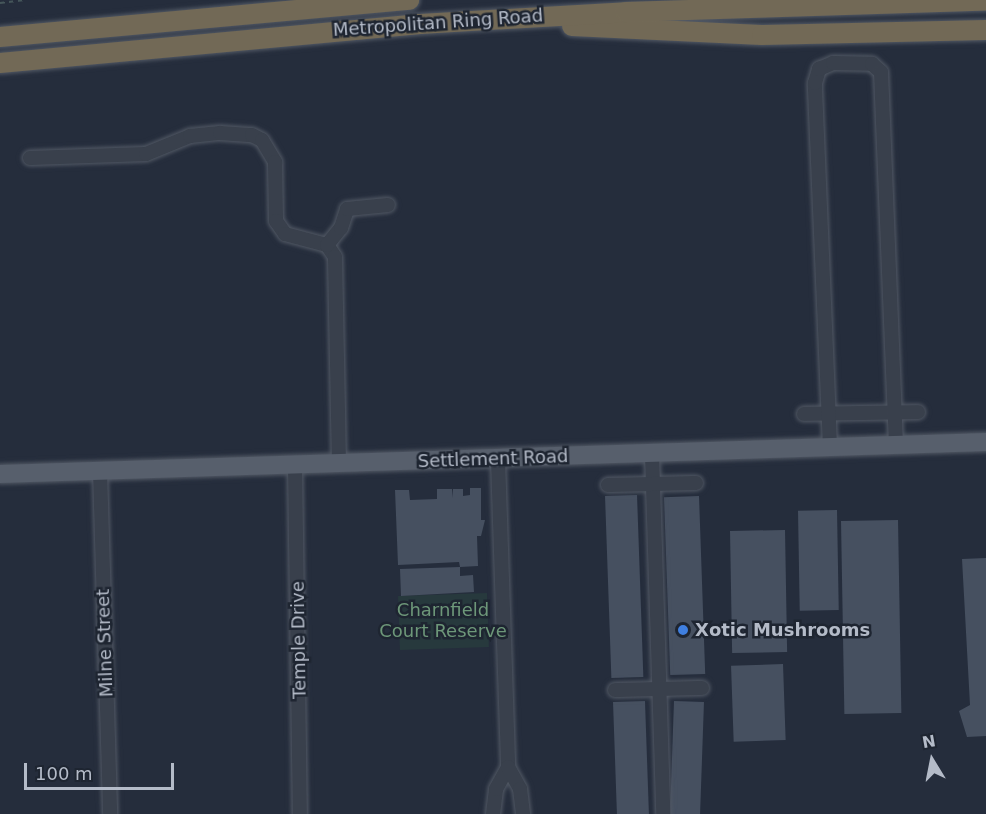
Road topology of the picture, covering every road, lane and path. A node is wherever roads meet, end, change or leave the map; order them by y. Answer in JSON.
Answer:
{"nodes":[{"id":1,"x":25,"y":0,"type":"edge"},
{"id":2,"x":409,"y":0,"type":"edge"},
{"id":3,"x":986,"y":1,"type":"edge"},
{"id":4,"x":0,"y":3,"type":"edge"},
{"id":5,"x":516,"y":19,"type":"junction"},
{"id":6,"x":986,"y":30,"type":"edge"},
{"id":7,"x":0,"y":37,"type":"edge"},
{"id":8,"x":0,"y":63,"type":"edge"},
{"id":9,"x":30,"y":158,"type":"dead end"},
{"id":10,"x":388,"y":205,"type":"dead end"},
{"id":11,"x":327,"y":245,"type":"junction"},
{"id":12,"x":895,"y":412,"type":"junction"},
{"id":13,"x":918,"y":412,"type":"dead end"},
{"id":14,"x":829,"y":413,"type":"junction"},
{"id":15,"x":804,"y":414,"type":"dead end"},
{"id":16,"x":986,"y":442,"type":"edge"},
{"id":17,"x":896,"y":445,"type":"junction"},
{"id":18,"x":830,"y":447,"type":"junction"},
{"id":19,"x":652,"y":454,"type":"junction"},
{"id":20,"x":498,"y":460,"type":"junction"},
{"id":21,"x":339,"y":464,"type":"junction"},
{"id":22,"x":295,"y":465,"type":"junction"},
{"id":23,"x":100,"y":471,"type":"junction"},
{"id":24,"x":0,"y":474,"type":"edge"},
{"id":25,"x":696,"y":483,"type":"dead end"},
{"id":26,"x":653,"y":484,"type":"junction"},
{"id":27,"x":608,"y":485,"type":"dead end"},
{"id":28,"x":702,"y":688,"type":"dead end"},
{"id":29,"x":659,"y":689,"type":"junction"},
{"id":30,"x":615,"y":690,"type":"dead end"},
{"id":31,"x":508,"y":767,"type":"junction"},
{"id":32,"x":111,"y":814,"type":"edge"},
{"id":33,"x":300,"y":814,"type":"edge"},
{"id":34,"x":493,"y":814,"type":"edge"},
{"id":35,"x":523,"y":814,"type":"edge"},
{"id":36,"x":663,"y":814,"type":"edge"}],
"edges":[{"from":1,"to":4,"type":"path"},
{"from":2,"to":7,"type":"highway","name":"Metropolitan Ring Road"},
{"from":3,"to":5,"type":"highway","name":"Metropolitan Ring Road"},
{"from":5,"to":6,"type":"highway"},
{"from":5,"to":8,"type":"highway","name":"Metropolitan Ring Road"},
{"from":9,"to":11,"type":"street"},
{"from":10,"to":11,"type":"street"},
{"from":11,"to":21,"type":"street"},
{"from":12,"to":13,"type":"street"},
{"from":12,"to":14,"type":"street"},
{"from":12,"to":14,"type":"street"},
{"from":12,"to":17,"type":"street"},
{"from":14,"to":15,"type":"street"},
{"from":14,"to":18,"type":"street"},
{"from":16,"to":17,"type":"main road","name":"Settlement Road"},
{"from":17,"to":18,"type":"main road","name":"Settlement Road"},
{"from":18,"to":19,"type":"main road","name":"Settlement Road"},
{"from":19,"to":20,"type":"main road","name":"Settlement Road"},
{"from":19,"to":26,"type":"street"},
{"from":20,"to":21,"type":"main road","name":"Settlement Road"},
{"from":20,"to":31,"type":"street"},
{"from":21,"to":22,"type":"main road","name":"Settlement Road"},
{"from":22,"to":23,"type":"main road","name":"Settlement Road"},
{"from":22,"to":33,"type":"street","name":"Temple Drive"},
{"from":23,"to":24,"type":"main road","name":"Settlement Road"},
{"from":23,"to":32,"type":"street","name":"Milne Street"},
{"from":25,"to":26,"type":"street"},
{"from":26,"to":27,"type":"street"},
{"from":26,"to":29,"type":"street"},
{"from":28,"to":29,"type":"street"},
{"from":29,"to":30,"type":"street"},
{"from":29,"to":36,"type":"street"},
{"from":31,"to":34,"type":"street"},
{"from":31,"to":35,"type":"street"}]}
